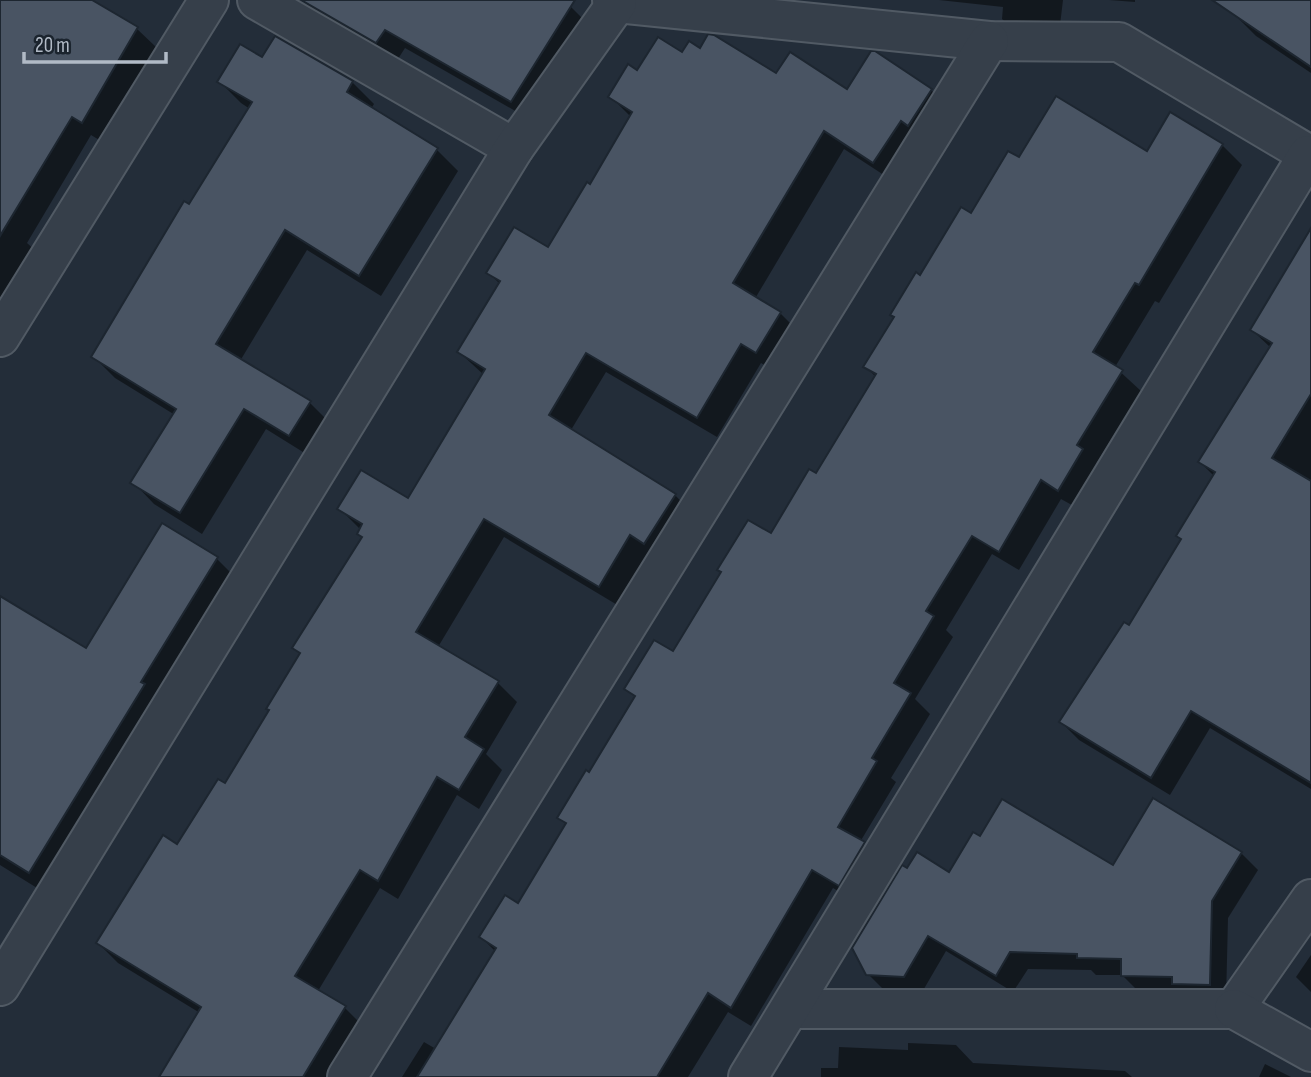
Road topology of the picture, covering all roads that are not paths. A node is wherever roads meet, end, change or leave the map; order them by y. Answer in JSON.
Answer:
{"nodes":[{"id":1,"x":209,"y":0,"type":"edge"},
{"id":2,"x":257,"y":0,"type":"edge"},
{"id":3,"x":614,"y":2,"type":"edge"},
{"id":4,"x":989,"y":41,"type":"junction"},
{"id":5,"x":514,"y":148,"type":"junction"},
{"id":6,"x":1310,"y":156,"type":"edge"},
{"id":7,"x":0,"y":337,"type":"edge"},
{"id":8,"x":1311,"y":899,"type":"edge"},
{"id":9,"x":0,"y":986,"type":"edge"},
{"id":10,"x":791,"y":1009,"type":"junction"},
{"id":11,"x":1234,"y":1009,"type":"junction"},
{"id":12,"x":1311,"y":1052,"type":"edge"},
{"id":13,"x":347,"y":1077,"type":"edge"},
{"id":14,"x":748,"y":1077,"type":"edge"}],
"edges":[{"from":1,"to":7,"type":"street"},
{"from":2,"to":5,"type":"street"},
{"from":3,"to":4,"type":"street"},
{"from":3,"to":5,"type":"street"},
{"from":4,"to":6,"type":"street"},
{"from":4,"to":13,"type":"street"},
{"from":5,"to":9,"type":"street"},
{"from":6,"to":10,"type":"street"},
{"from":8,"to":11,"type":"street"},
{"from":10,"to":11,"type":"street"},
{"from":10,"to":14,"type":"street"},
{"from":11,"to":12,"type":"street"}]}
